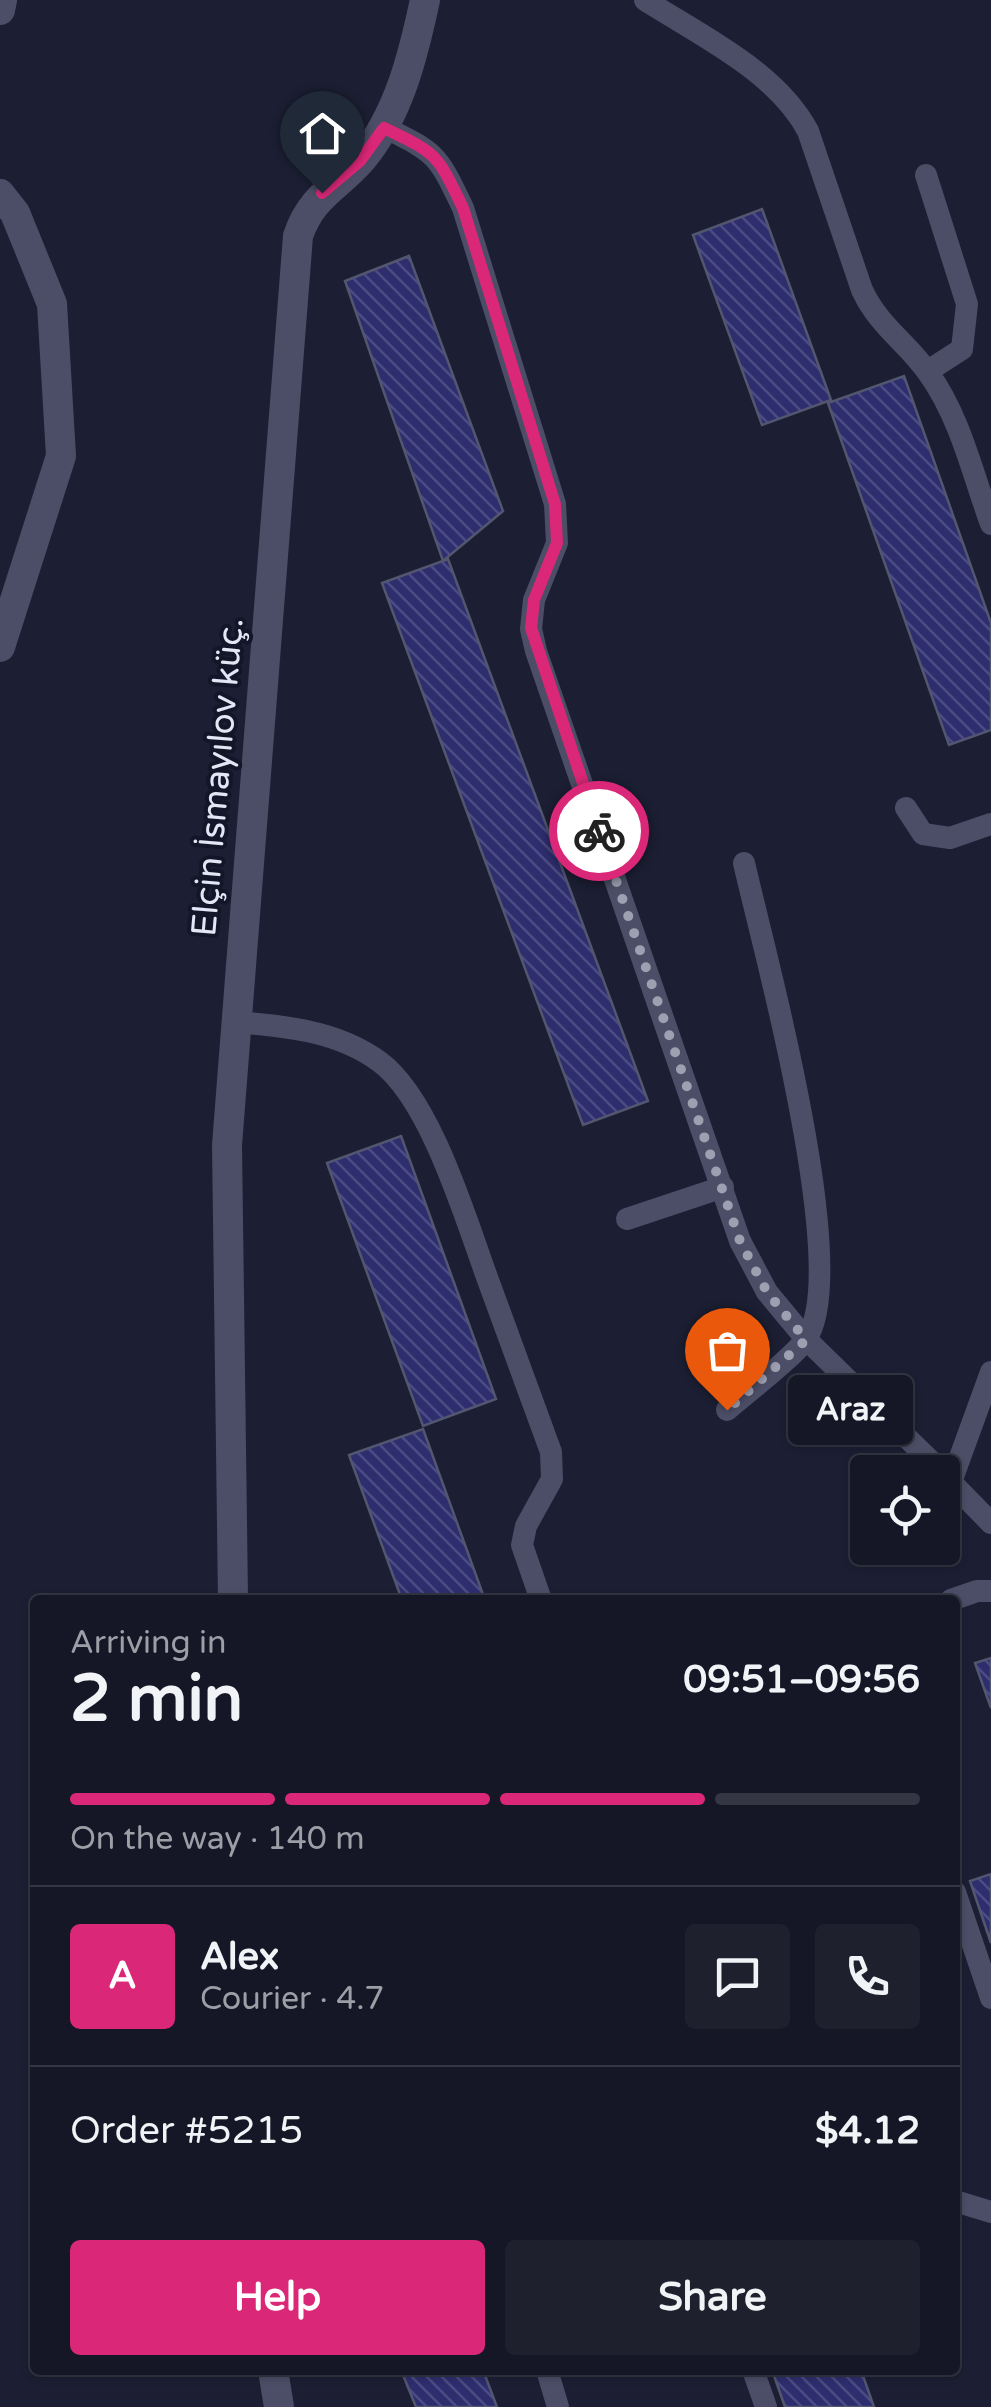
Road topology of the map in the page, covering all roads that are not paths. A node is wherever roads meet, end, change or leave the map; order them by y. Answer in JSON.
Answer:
{"nodes":[{"id":1,"x":2,"y":0,"type":"edge"},
{"id":2,"x":424,"y":0,"type":"edge"},
{"id":3,"x":645,"y":0,"type":"edge"},
{"id":4,"x":0,"y":10,"type":"edge"},
{"id":5,"x":384,"y":128,"type":"junction"},
{"id":6,"x":926,"y":176,"type":"dead end"},
{"id":7,"x":0,"y":194,"type":"edge"},
{"id":8,"x":928,"y":372,"type":"junction"},
{"id":9,"x":991,"y":524,"type":"edge"},
{"id":10,"x":0,"y":646,"type":"edge"},
{"id":11,"x":906,"y":808,"type":"dead end"},
{"id":12,"x":991,"y":824,"type":"edge"},
{"id":13,"x":744,"y":863,"type":"dead end"},
{"id":14,"x":235,"y":1022,"type":"junction"},
{"id":15,"x":722,"y":1187,"type":"junction"},
{"id":16,"x":627,"y":1219,"type":"dead end"},
{"id":17,"x":806,"y":1340,"type":"junction"},
{"id":18,"x":991,"y":1372,"type":"edge"},
{"id":19,"x":727,"y":1410,"type":"dead end"},
{"id":20,"x":924,"y":1455,"type":"edge"},
{"id":21,"x":954,"y":1455,"type":"edge"},
{"id":22,"x":960,"y":1491,"type":"edge"},
{"id":23,"x":991,"y":1523,"type":"edge"},
{"id":24,"x":991,"y":1591,"type":"edge"},
{"id":25,"x":233,"y":1595,"type":"edge"},
{"id":26,"x":539,"y":1595,"type":"edge"},
{"id":27,"x":960,"y":1597,"type":"edge"},
{"id":28,"x":960,"y":1907,"type":"edge"},
{"id":29,"x":991,"y":1998,"type":"edge"},
{"id":30,"x":960,"y":2203,"type":"edge"},
{"id":31,"x":991,"y":2212,"type":"edge"},
{"id":32,"x":274,"y":2375,"type":"edge"},
{"id":33,"x":548,"y":2375,"type":"edge"},
{"id":34,"x":755,"y":2375,"type":"edge"},
{"id":35,"x":279,"y":2407,"type":"edge"},
{"id":36,"x":558,"y":2407,"type":"edge"},
{"id":37,"x":766,"y":2407,"type":"edge"}],
"edges":[{"from":1,"to":4,"type":"street"},
{"from":2,"to":5,"type":"street","name":"Elçin İsmayılov küç."},
{"from":3,"to":8,"type":"lane"},
{"from":5,"to":14,"type":"street","name":"Elçin İsmayılov küç."},
{"from":5,"to":15,"type":"lane"},
{"from":6,"to":8,"type":"lane"},
{"from":7,"to":10,"type":"street"},
{"from":8,"to":9,"type":"lane"},
{"from":11,"to":12,"type":"lane"},
{"from":13,"to":17,"type":"lane"},
{"from":14,"to":25,"type":"street","name":"Elçin İsmayılov küç."},
{"from":14,"to":26,"type":"lane"},
{"from":15,"to":16,"type":"lane"},
{"from":15,"to":17,"type":"lane"},
{"from":17,"to":19,"type":"lane"},
{"from":17,"to":20,"type":"lane"},
{"from":18,"to":21,"type":"lane"},
{"from":22,"to":23,"type":"lane"},
{"from":24,"to":27,"type":"lane"},
{"from":28,"to":29,"type":"lane"},
{"from":30,"to":31,"type":"lane"},
{"from":32,"to":35,"type":"street"},
{"from":33,"to":36,"type":"lane"},
{"from":34,"to":37,"type":"lane"}]}
